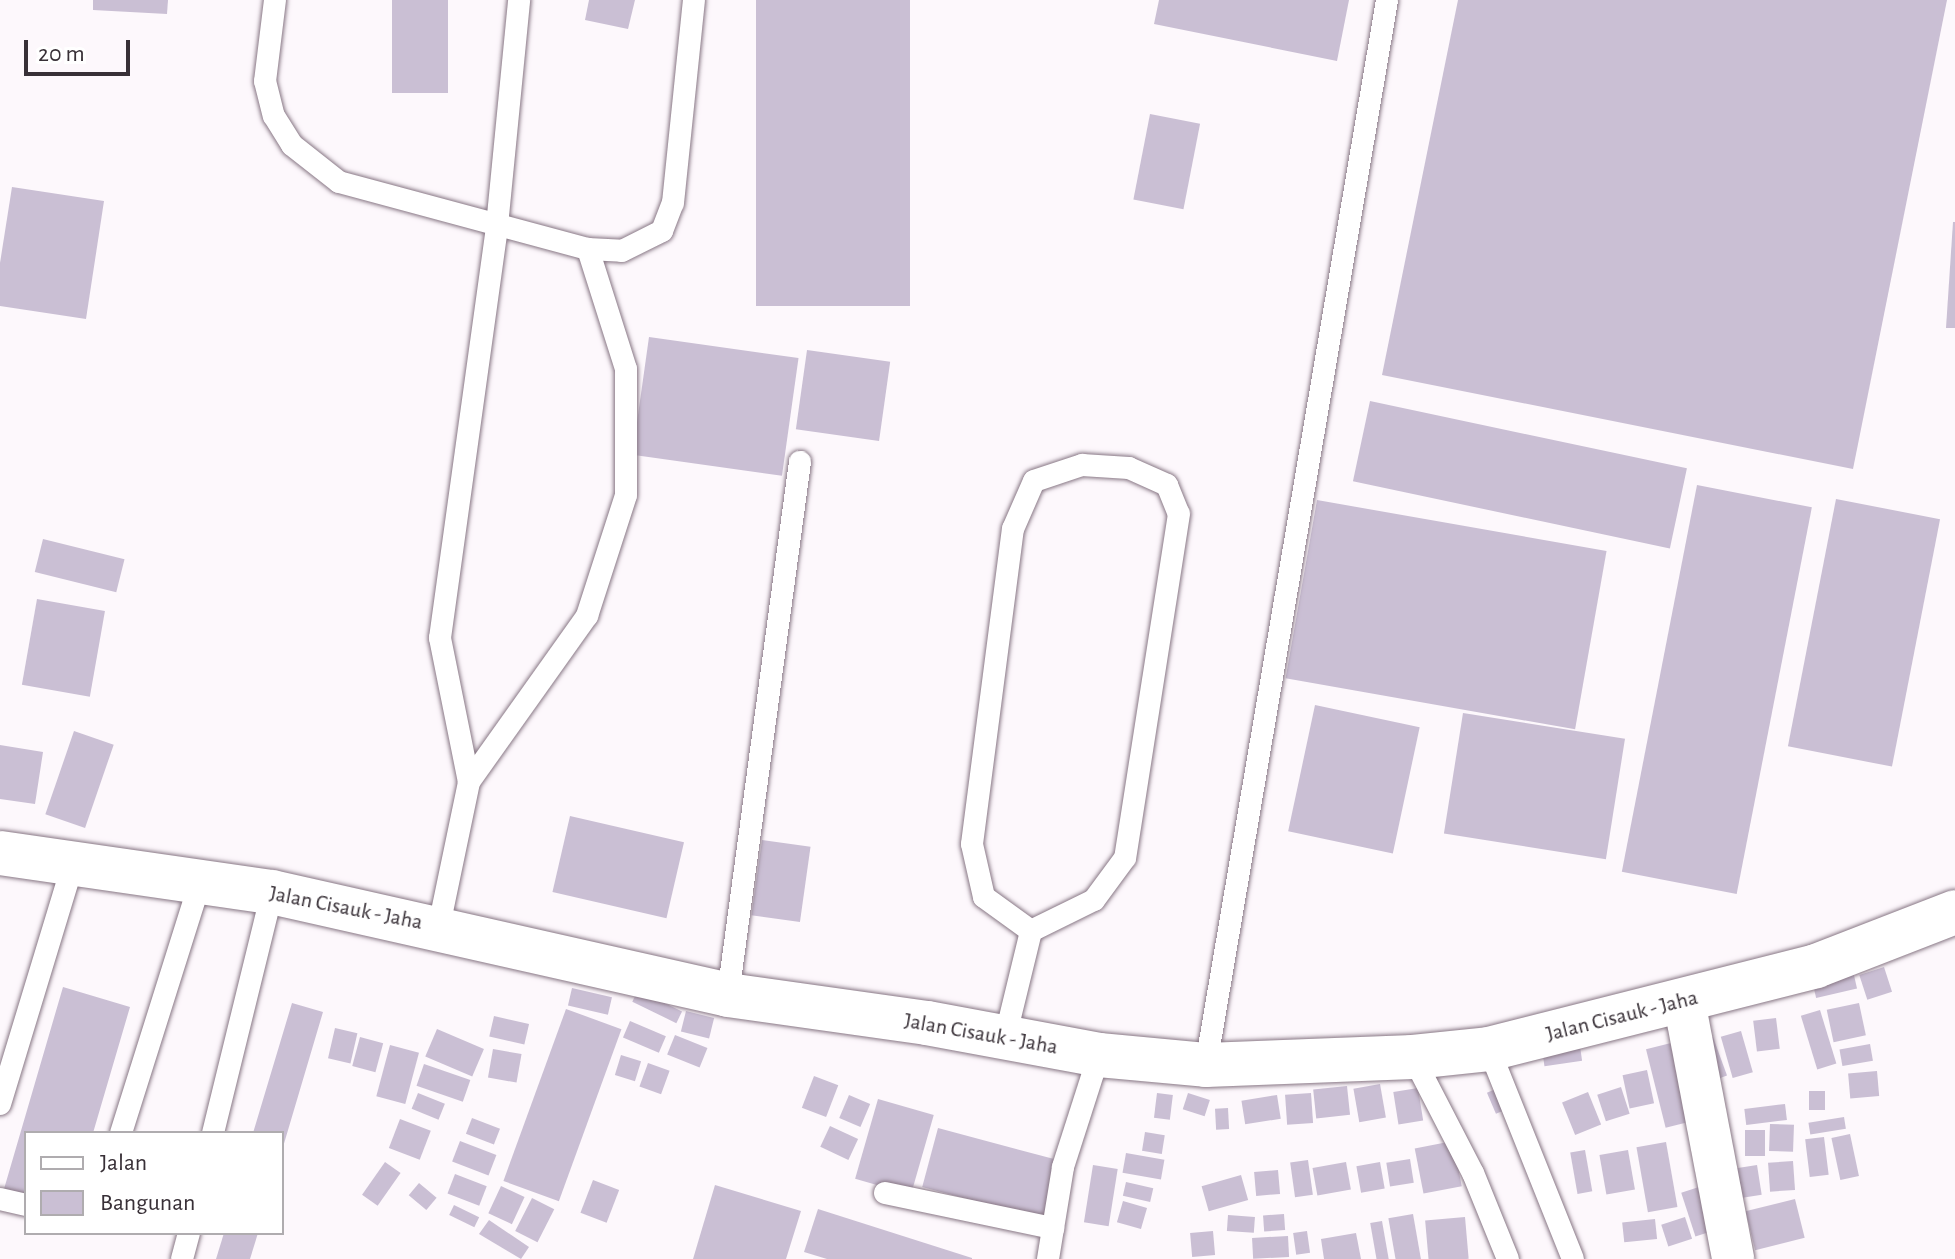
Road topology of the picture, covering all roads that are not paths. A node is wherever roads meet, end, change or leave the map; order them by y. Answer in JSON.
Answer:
{"nodes":[{"id":1,"x":275,"y":0,"type":"edge"},
{"id":2,"x":519,"y":0,"type":"edge"},
{"id":3,"x":694,"y":0,"type":"edge"},
{"id":4,"x":1387,"y":0,"type":"edge"},
{"id":5,"x":497,"y":226,"type":"junction"},
{"id":6,"x":588,"y":249,"type":"junction"},
{"id":7,"x":800,"y":462,"type":"dead end"},
{"id":8,"x":469,"y":782,"type":"junction"},
{"id":9,"x":0,"y":853,"type":"edge"},
{"id":10,"x":73,"y":864,"type":"junction"},
{"id":11,"x":200,"y":882,"type":"junction"},
{"id":12,"x":272,"y":892,"type":"junction"},
{"id":13,"x":1955,"y":912,"type":"edge"},
{"id":14,"x":439,"y":926,"type":"junction"},
{"id":15,"x":1031,"y":931,"type":"junction"},
{"id":16,"x":728,"y":995,"type":"junction"},
{"id":17,"x":1684,"y":1001,"type":"junction"},
{"id":18,"x":1005,"y":1038,"type":"junction"},
{"id":19,"x":1489,"y":1049,"type":"junction"},
{"id":20,"x":1099,"y":1055,"type":"junction"},
{"id":21,"x":1413,"y":1057,"type":"junction"},
{"id":22,"x":1206,"y":1065,"type":"junction"},
{"id":23,"x":0,"y":1104,"type":"edge"},
{"id":24,"x":122,"y":1131,"type":"edge"},
{"id":25,"x":213,"y":1131,"type":"edge"},
{"id":26,"x":885,"y":1193,"type":"dead end"},
{"id":27,"x":0,"y":1199,"type":"edge"},
{"id":28,"x":24,"y":1205,"type":"edge"},
{"id":29,"x":1053,"y":1228,"type":"junction"},
{"id":30,"x":188,"y":1235,"type":"edge"},
{"id":31,"x":182,"y":1259,"type":"edge"},
{"id":32,"x":1048,"y":1259,"type":"edge"},
{"id":33,"x":1508,"y":1259,"type":"edge"},
{"id":34,"x":1573,"y":1259,"type":"edge"},
{"id":35,"x":1733,"y":1259,"type":"edge"}],
"edges":[{"from":1,"to":5,"type":"lane"},
{"from":2,"to":5,"type":"lane"},
{"from":3,"to":6,"type":"lane"},
{"from":4,"to":22,"type":"lane"},
{"from":5,"to":6,"type":"lane"},
{"from":5,"to":8,"type":"lane"},
{"from":6,"to":8,"type":"lane"},
{"from":7,"to":16,"type":"lane"},
{"from":8,"to":14,"type":"lane"},
{"from":9,"to":10,"type":"main road","name":"Jalan Cisauk - Jaha"},
{"from":10,"to":11,"type":"main road","name":"Jalan Cisauk - Jaha"},
{"from":10,"to":23,"type":"lane"},
{"from":11,"to":12,"type":"main road","name":"Jalan Cisauk - Jaha"},
{"from":11,"to":24,"type":"lane"},
{"from":12,"to":14,"type":"main road","name":"Jalan Cisauk - Jaha"},
{"from":12,"to":25,"type":"lane"},
{"from":13,"to":17,"type":"main road","name":"Jalan Cisauk - Jaha"},
{"from":14,"to":16,"type":"main road","name":"Jalan Cisauk - Jaha"},
{"from":15,"to":15,"type":"lane"},
{"from":15,"to":18,"type":"lane"},
{"from":16,"to":18,"type":"main road","name":"Jalan Cisauk - Jaha"},
{"from":17,"to":19,"type":"main road","name":"Jalan Cisauk - Jaha"},
{"from":17,"to":35,"type":"street"},
{"from":18,"to":20,"type":"main road","name":"Jalan Cisauk - Jaha"},
{"from":19,"to":21,"type":"main road","name":"Jalan Cisauk - Jaha"},
{"from":19,"to":34,"type":"lane"},
{"from":20,"to":22,"type":"main road","name":"Jalan Cisauk - Jaha"},
{"from":20,"to":29,"type":"lane"},
{"from":21,"to":22,"type":"main road","name":"Jalan Cisauk - Jaha"},
{"from":21,"to":33,"type":"lane"},
{"from":26,"to":29,"type":"lane"},
{"from":27,"to":28,"type":"lane"},
{"from":29,"to":32,"type":"lane"},
{"from":30,"to":31,"type":"lane"}]}
